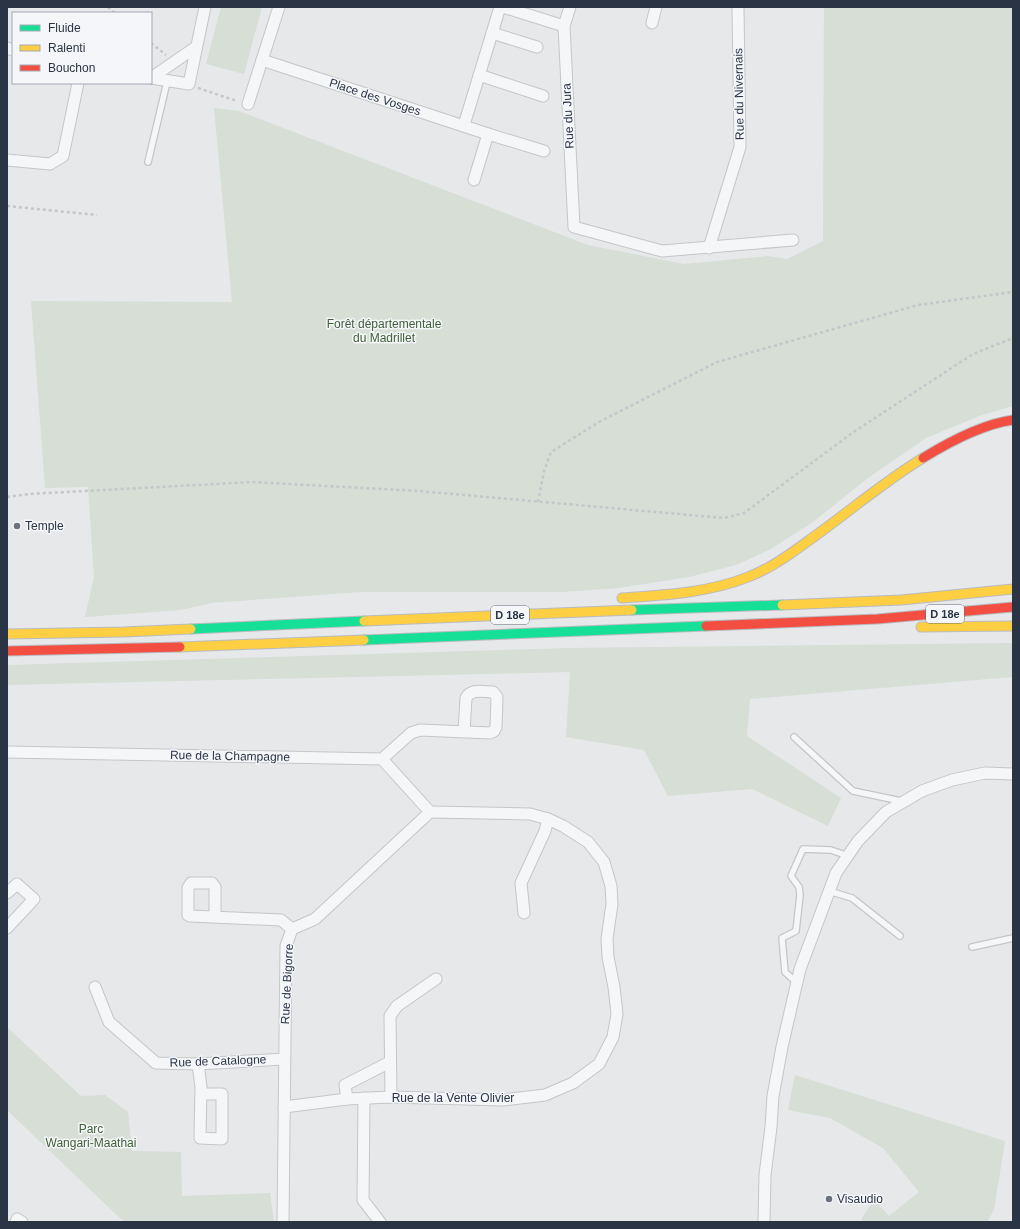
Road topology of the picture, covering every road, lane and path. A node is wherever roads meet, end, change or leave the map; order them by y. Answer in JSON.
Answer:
{"nodes":[{"id":1,"x":205,"y":7,"type":"edge"},
{"id":2,"x":279,"y":7,"type":"edge"},
{"id":3,"x":500,"y":7,"type":"edge"},
{"id":4,"x":503,"y":7,"type":"edge"},
{"id":5,"x":570,"y":7,"type":"edge"},
{"id":6,"x":656,"y":7,"type":"edge"},
{"id":7,"x":738,"y":7,"type":"edge"},
{"id":8,"x":652,"y":23,"type":"dead end"},
{"id":9,"x":564,"y":26,"type":"junction"},
{"id":10,"x":492,"y":33,"type":"junction"},
{"id":11,"x":152,"y":44,"type":"edge"},
{"id":12,"x":196,"y":47,"type":"junction"},
{"id":13,"x":537,"y":47,"type":"dead end"},
{"id":14,"x":262,"y":60,"type":"junction"},
{"id":15,"x":173,"y":63,"type":"junction"},
{"id":16,"x":479,"y":75,"type":"junction"},
{"id":17,"x":152,"y":77,"type":"edge"},
{"id":18,"x":152,"y":78,"type":"edge"},
{"id":19,"x":168,"y":82,"type":"junction"},
{"id":20,"x":78,"y":84,"type":"edge"},
{"id":21,"x":188,"y":84,"type":"junction"},
{"id":22,"x":543,"y":96,"type":"dead end"},
{"id":23,"x":248,"y":104,"type":"joint"},
{"id":24,"x":464,"y":125,"type":"junction"},
{"id":25,"x":488,"y":134,"type":"junction"},
{"id":26,"x":544,"y":151,"type":"dead end"},
{"id":27,"x":7,"y":160,"type":"edge"},
{"id":28,"x":148,"y":162,"type":"dead end"},
{"id":29,"x":474,"y":180,"type":"dead end"},
{"id":30,"x":7,"y":206,"type":"edge"},
{"id":31,"x":97,"y":215,"type":"dead end"},
{"id":32,"x":793,"y":240,"type":"dead end"},
{"id":33,"x":709,"y":248,"type":"junction"},
{"id":34,"x":1013,"y":292,"type":"edge"},
{"id":35,"x":1013,"y":338,"type":"edge"},
{"id":36,"x":1013,"y":420,"type":"edge"},
{"id":37,"x":7,"y":497,"type":"edge"},
{"id":38,"x":538,"y":502,"type":"junction"},
{"id":39,"x":1013,"y":589,"type":"edge"},
{"id":40,"x":613,"y":598,"type":"dead end"},
{"id":41,"x":560,"y":604,"type":"dead end"},
{"id":42,"x":1013,"y":607,"type":"edge"},
{"id":43,"x":533,"y":614,"type":"junction"},
{"id":44,"x":877,"y":619,"type":"junction"},
{"id":45,"x":1013,"y":626,"type":"edge"},
{"id":46,"x":7,"y":634,"type":"edge"},
{"id":47,"x":7,"y":651,"type":"edge"},
{"id":48,"x":464,"y":732,"type":"dead end"},
{"id":49,"x":794,"y":737,"type":"dead end"},
{"id":50,"x":7,"y":752,"type":"edge"},
{"id":51,"x":382,"y":759,"type":"junction"},
{"id":52,"x":1013,"y":774,"type":"edge"},
{"id":53,"x":904,"y":802,"type":"junction"},
{"id":54,"x":430,"y":812,"type":"junction"},
{"id":55,"x":548,"y":819,"type":"junction"},
{"id":56,"x":848,"y":856,"type":"junction"},
{"id":57,"x":829,"y":891,"type":"junction"},
{"id":58,"x":7,"y":893,"type":"edge"},
{"id":59,"x":524,"y":913,"type":"dead end"},
{"id":60,"x":215,"y":918,"type":"dead end"},
{"id":61,"x":7,"y":928,"type":"edge"},
{"id":62,"x":292,"y":929,"type":"junction"},
{"id":63,"x":900,"y":936,"type":"dead end"},
{"id":64,"x":1013,"y":938,"type":"edge"},
{"id":65,"x":972,"y":947,"type":"dead end"},
{"id":66,"x":436,"y":979,"type":"dead end"},
{"id":67,"x":797,"y":983,"type":"junction"},
{"id":68,"x":95,"y":987,"type":"dead end"},
{"id":69,"x":284,"y":1059,"type":"junction"},
{"id":70,"x":390,"y":1062,"type":"junction"},
{"id":71,"x":198,"y":1064,"type":"junction"},
{"id":72,"x":201,"y":1094,"type":"dead end"},
{"id":73,"x":391,"y":1097,"type":"junction"},
{"id":74,"x":364,"y":1098,"type":"junction"},
{"id":75,"x":347,"y":1099,"type":"junction"},
{"id":76,"x":284,"y":1107,"type":"junction"},
{"id":77,"x":16,"y":1222,"type":"edge"},
{"id":78,"x":22,"y":1222,"type":"edge"},
{"id":79,"x":283,"y":1222,"type":"edge"},
{"id":80,"x":380,"y":1222,"type":"edge"},
{"id":81,"x":764,"y":1222,"type":"edge"}],
"edges":[{"from":1,"to":12,"type":"street"},
{"from":2,"to":14,"type":"street"},
{"from":3,"to":10,"type":"street"},
{"from":4,"to":9,"type":"street"},
{"from":5,"to":9,"type":"street","name":"Rue du Jura"},
{"from":6,"to":8,"type":"street"},
{"from":7,"to":33,"type":"street","name":"Rue du Nivernais"},
{"from":9,"to":33,"type":"street","name":"Rue du Jura"},
{"from":10,"to":13,"type":"street"},
{"from":10,"to":16,"type":"street"},
{"from":11,"to":15,"type":"path"},
{"from":12,"to":15,"type":"street"},
{"from":12,"to":21,"type":"street"},
{"from":14,"to":23,"type":"street"},
{"from":14,"to":24,"type":"street","name":"Place des Vosges"},
{"from":15,"to":17,"type":"street"},
{"from":16,"to":22,"type":"street"},
{"from":16,"to":24,"type":"street"},
{"from":18,"to":19,"type":"street"},
{"from":19,"to":21,"type":"street"},
{"from":19,"to":28,"type":"lane"},
{"from":20,"to":27,"type":"street"},
{"from":21,"to":23,"type":"path"},
{"from":24,"to":25,"type":"street","name":"Place des Vosges"},
{"from":25,"to":26,"type":"street","name":"Place des Vosges"},
{"from":25,"to":29,"type":"street"},
{"from":30,"to":31,"type":"path"},
{"from":32,"to":33,"type":"street"},
{"from":34,"to":38,"type":"path"},
{"from":35,"to":38,"type":"path"},
{"from":36,"to":40,"type":"highway"},
{"from":37,"to":38,"type":"path"},
{"from":39,"to":43,"type":"highway","number":"D 18e"},
{"from":41,"to":43,"type":"highway"},
{"from":42,"to":44,"type":"highway","number":"D 18e"},
{"from":43,"to":46,"type":"highway","number":"D 18e"},
{"from":44,"to":45,"type":"highway"},
{"from":44,"to":47,"type":"highway","number":"D 18e"},
{"from":48,"to":51,"type":"street"},
{"from":49,"to":53,"type":"lane"},
{"from":50,"to":51,"type":"street","name":"Rue de la Champagne"},
{"from":51,"to":54,"type":"street"},
{"from":52,"to":53,"type":"street"},
{"from":53,"to":56,"type":"street"},
{"from":54,"to":55,"type":"street","name":"Rue de la Vente Olivier"},
{"from":54,"to":62,"type":"street","name":"Rue de Bigorre"},
{"from":55,"to":59,"type":"street"},
{"from":55,"to":73,"type":"street","name":"Rue de la Vente Olivier"},
{"from":56,"to":57,"type":"street"},
{"from":56,"to":67,"type":"lane"},
{"from":57,"to":63,"type":"lane"},
{"from":57,"to":67,"type":"street"},
{"from":58,"to":61,"type":"street"},
{"from":60,"to":62,"type":"street"},
{"from":62,"to":69,"type":"street","name":"Rue de Bigorre"},
{"from":64,"to":65,"type":"lane"},
{"from":66,"to":70,"type":"street"},
{"from":67,"to":81,"type":"street"},
{"from":68,"to":71,"type":"street","name":"Rue de Catalogne"},
{"from":69,"to":71,"type":"street","name":"Rue de Catalogne"},
{"from":69,"to":76,"type":"street","name":"Rue de Bigorre"},
{"from":70,"to":73,"type":"street"},
{"from":70,"to":75,"type":"street"},
{"from":71,"to":72,"type":"street"},
{"from":73,"to":74,"type":"street","name":"Rue de la Vente Olivier"},
{"from":74,"to":75,"type":"street","name":"Rue de la Vente Olivier"},
{"from":74,"to":80,"type":"street"},
{"from":75,"to":76,"type":"street","name":"Rue de la Vente Olivier"},
{"from":76,"to":79,"type":"street","name":"Rue de Bigorre"},
{"from":77,"to":78,"type":"street"}]}
